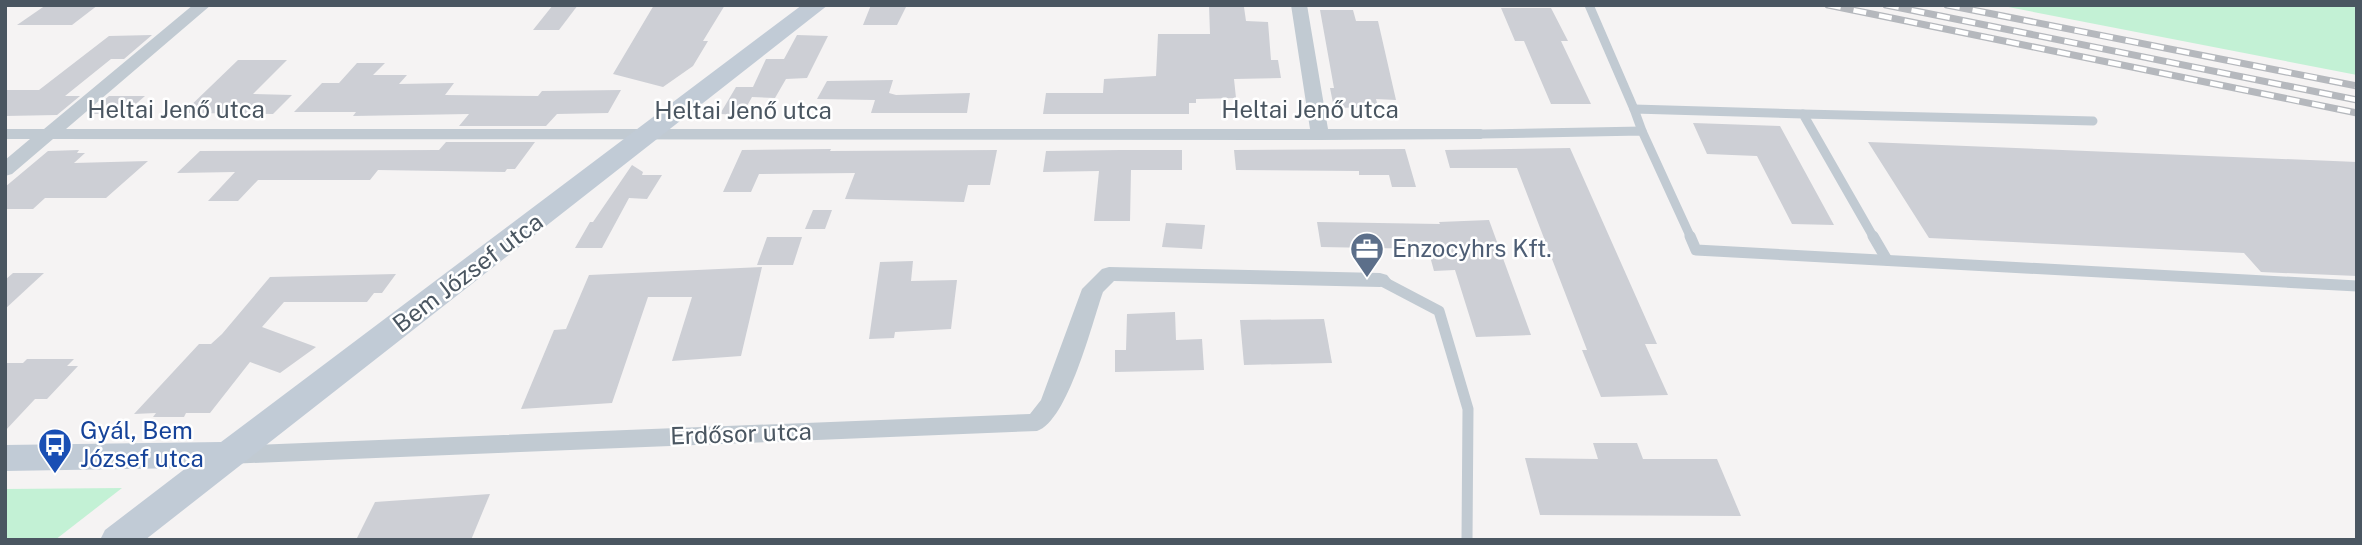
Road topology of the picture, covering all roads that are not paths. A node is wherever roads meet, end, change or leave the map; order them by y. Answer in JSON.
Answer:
{"nodes":[{"id":1,"x":203,"y":5,"type":"edge"},
{"id":2,"x":817,"y":5,"type":"edge"},
{"id":3,"x":1298,"y":5,"type":"edge"},
{"id":4,"x":1589,"y":5,"type":"edge"},
{"id":5,"x":1634,"y":109,"type":"junction"},
{"id":6,"x":1803,"y":114,"type":"junction"},
{"id":7,"x":2094,"y":121,"type":"dead end"},
{"id":8,"x":1643,"y":131,"type":"junction"},
{"id":9,"x":5,"y":134,"type":"edge"},
{"id":10,"x":49,"y":134,"type":"junction"},
{"id":11,"x":1481,"y":134,"type":"joint"},
{"id":12,"x":1320,"y":135,"type":"junction"},
{"id":13,"x":650,"y":136,"type":"junction"},
{"id":14,"x":5,"y":170,"type":"edge"},
{"id":15,"x":1887,"y":260,"type":"junction"},
{"id":16,"x":1380,"y":280,"type":"joint"},
{"id":17,"x":2357,"y":286,"type":"edge"},
{"id":18,"x":226,"y":455,"type":"junction"},
{"id":19,"x":5,"y":458,"type":"edge"},
{"id":20,"x":118,"y":540,"type":"edge"},
{"id":21,"x":1467,"y":540,"type":"edge"}],
"edges":[{"from":1,"to":10,"type":"street"},
{"from":2,"to":13,"type":"main road","name":"Bem József utca"},
{"from":3,"to":12,"type":"street"},
{"from":4,"to":5,"type":"lane"},
{"from":5,"to":6,"type":"lane"},
{"from":5,"to":8,"type":"lane"},
{"from":6,"to":7,"type":"lane"},
{"from":6,"to":15,"type":"lane"},
{"from":8,"to":11,"type":"lane"},
{"from":8,"to":15,"type":"lane"},
{"from":9,"to":10,"type":"street","name":"Heltai Jenő utca"},
{"from":10,"to":13,"type":"street","name":"Heltai Jenő utca"},
{"from":10,"to":14,"type":"street"},
{"from":11,"to":12,"type":"street","name":"Heltai Jenő utca"},
{"from":12,"to":13,"type":"street","name":"Heltai Jenő utca"},
{"from":13,"to":18,"type":"main road","name":"Bem József utca"},
{"from":15,"to":17,"type":"lane"},
{"from":16,"to":18,"type":"street","name":"Erdősor utca"},
{"from":16,"to":21,"type":"lane"},
{"from":18,"to":19,"type":"main road","name":"Erdősor utca"},
{"from":18,"to":20,"type":"main road","name":"Bem József utca"}]}
